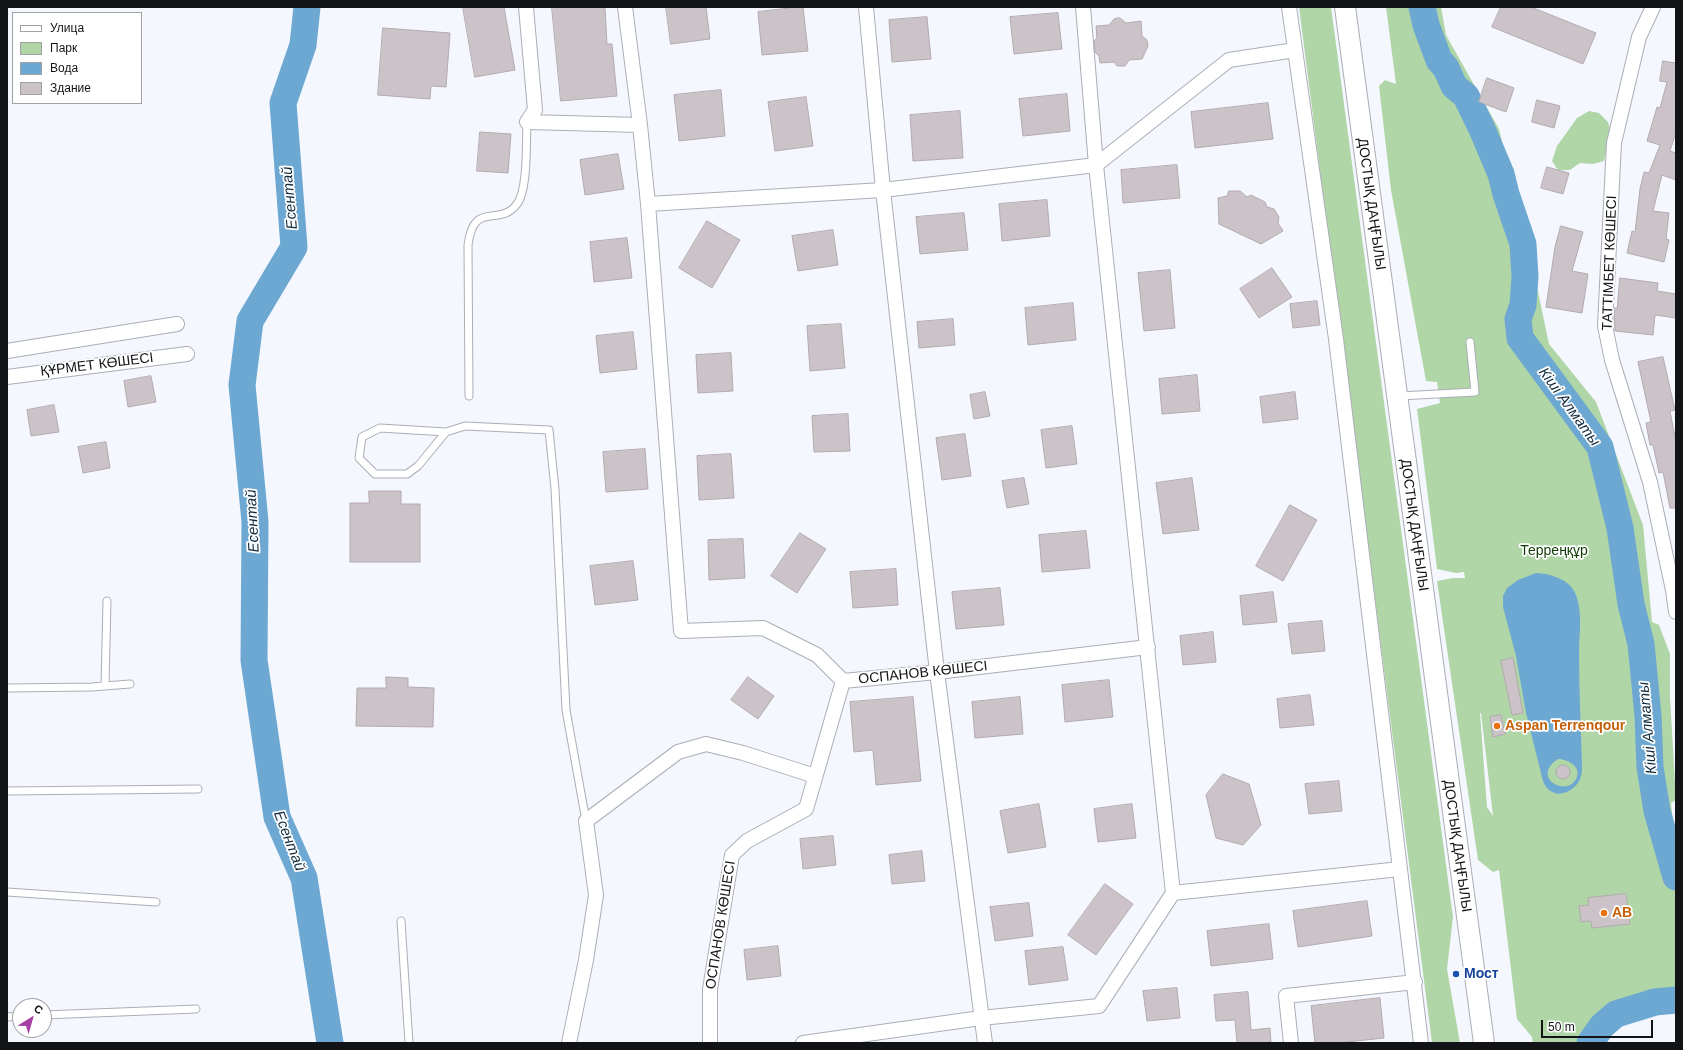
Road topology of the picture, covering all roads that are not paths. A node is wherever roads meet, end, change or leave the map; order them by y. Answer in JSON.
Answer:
{"nodes":[{"id":1,"x":526,"y":7,"type":"edge"},
{"id":2,"x":625,"y":7,"type":"edge"},
{"id":3,"x":866,"y":7,"type":"edge"},
{"id":4,"x":1083,"y":7,"type":"edge"},
{"id":5,"x":1289,"y":7,"type":"edge"},
{"id":6,"x":1345,"y":7,"type":"edge"},
{"id":7,"x":1653,"y":7,"type":"edge"},
{"id":8,"x":1294,"y":50,"type":"junction"},
{"id":9,"x":527,"y":122,"type":"junction"},
{"id":10,"x":640,"y":125,"type":"junction"},
{"id":11,"x":1096,"y":165,"type":"junction"},
{"id":12,"x":883,"y":190,"type":"junction"},
{"id":13,"x":648,"y":204,"type":"junction"},
{"id":14,"x":177,"y":324,"type":"dead end"},
{"id":15,"x":1470,"y":342,"type":"dead end"},
{"id":16,"x":7,"y":351,"type":"edge"},
{"id":17,"x":187,"y":354,"type":"dead end"},
{"id":18,"x":7,"y":377,"type":"edge"},
{"id":19,"x":469,"y":396,"type":"dead end"},
{"id":20,"x":1396,"y":396,"type":"junction"},
{"id":21,"x":446,"y":432,"type":"junction"},
{"id":22,"x":107,"y":601,"type":"dead end"},
{"id":23,"x":1676,"y":612,"type":"edge"},
{"id":24,"x":1148,"y":647,"type":"junction"},
{"id":25,"x":937,"y":672,"type":"junction"},
{"id":26,"x":843,"y":681,"type":"junction"},
{"id":27,"x":130,"y":684,"type":"dead end"},
{"id":28,"x":105,"y":686,"type":"junction"},
{"id":29,"x":7,"y":688,"type":"edge"},
{"id":30,"x":815,"y":776,"type":"junction"},
{"id":31,"x":198,"y":789,"type":"dead end"},
{"id":32,"x":7,"y":791,"type":"edge"},
{"id":33,"x":586,"y":821,"type":"junction"},
{"id":34,"x":1400,"y":870,"type":"junction"},
{"id":35,"x":7,"y":892,"type":"edge"},
{"id":36,"x":1173,"y":894,"type":"junction"},
{"id":37,"x":156,"y":902,"type":"dead end"},
{"id":38,"x":401,"y":921,"type":"dead end"},
{"id":39,"x":1415,"y":982,"type":"junction"},
{"id":40,"x":196,"y":1009,"type":"dead end"},
{"id":41,"x":52,"y":1015,"type":"edge"},
{"id":42,"x":982,"y":1018,"type":"junction"},
{"id":43,"x":409,"y":1043,"type":"edge"},
{"id":44,"x":569,"y":1043,"type":"edge"},
{"id":45,"x":710,"y":1043,"type":"edge"},
{"id":46,"x":803,"y":1043,"type":"edge"},
{"id":47,"x":985,"y":1043,"type":"edge"},
{"id":48,"x":1291,"y":1043,"type":"edge"},
{"id":49,"x":1421,"y":1043,"type":"edge"},
{"id":50,"x":1484,"y":1043,"type":"edge"}],
"edges":[{"from":1,"to":9,"type":"street"},
{"from":2,"to":10,"type":"street"},
{"from":3,"to":12,"type":"street"},
{"from":4,"to":11,"type":"street"},
{"from":5,"to":8,"type":"street"},
{"from":6,"to":20,"type":"main road","name":"ДОСТЫҚ ДАҢҒЫЛЫ"},
{"from":7,"to":23,"type":"street","name":"ТАТТІМБЕТ КӨШЕСІ"},
{"from":8,"to":11,"type":"street"},
{"from":8,"to":34,"type":"street"},
{"from":9,"to":10,"type":"street"},
{"from":9,"to":19,"type":"lane"},
{"from":10,"to":13,"type":"street"},
{"from":11,"to":12,"type":"street"},
{"from":11,"to":24,"type":"street"},
{"from":12,"to":13,"type":"street"},
{"from":12,"to":25,"type":"street"},
{"from":13,"to":26,"type":"street"},
{"from":14,"to":16,"type":"street","name":"ҚҰРМЕТ КӨШЕСІ"},
{"from":15,"to":20,"type":"lane"},
{"from":17,"to":18,"type":"street","name":"ҚҰРМЕТ КӨШЕСІ"},
{"from":20,"to":50,"type":"main road","name":"ДОСТЫҚ ДАҢҒЫЛЫ"},
{"from":21,"to":21,"type":"lane"},
{"from":21,"to":33,"type":"lane"},
{"from":22,"to":28,"type":"lane"},
{"from":24,"to":25,"type":"street","name":"ОСПАНОВ КӨШЕСІ"},
{"from":24,"to":36,"type":"street"},
{"from":25,"to":26,"type":"street","name":"ОСПАНОВ КӨШЕСІ"},
{"from":25,"to":42,"type":"street"},
{"from":26,"to":30,"type":"street","name":"ОСПАНОВ КӨШЕСІ"},
{"from":27,"to":28,"type":"lane"},
{"from":28,"to":29,"type":"lane"},
{"from":30,"to":33,"type":"street"},
{"from":30,"to":45,"type":"street","name":"ОСПАНОВ КӨШЕСІ"},
{"from":31,"to":32,"type":"lane"},
{"from":33,"to":44,"type":"street"},
{"from":34,"to":36,"type":"street"},
{"from":34,"to":39,"type":"street"},
{"from":35,"to":37,"type":"lane"},
{"from":36,"to":42,"type":"street"},
{"from":38,"to":43,"type":"lane"},
{"from":39,"to":48,"type":"street"},
{"from":39,"to":49,"type":"street"},
{"from":40,"to":41,"type":"lane"},
{"from":42,"to":46,"type":"street"},
{"from":42,"to":47,"type":"street"}]}
